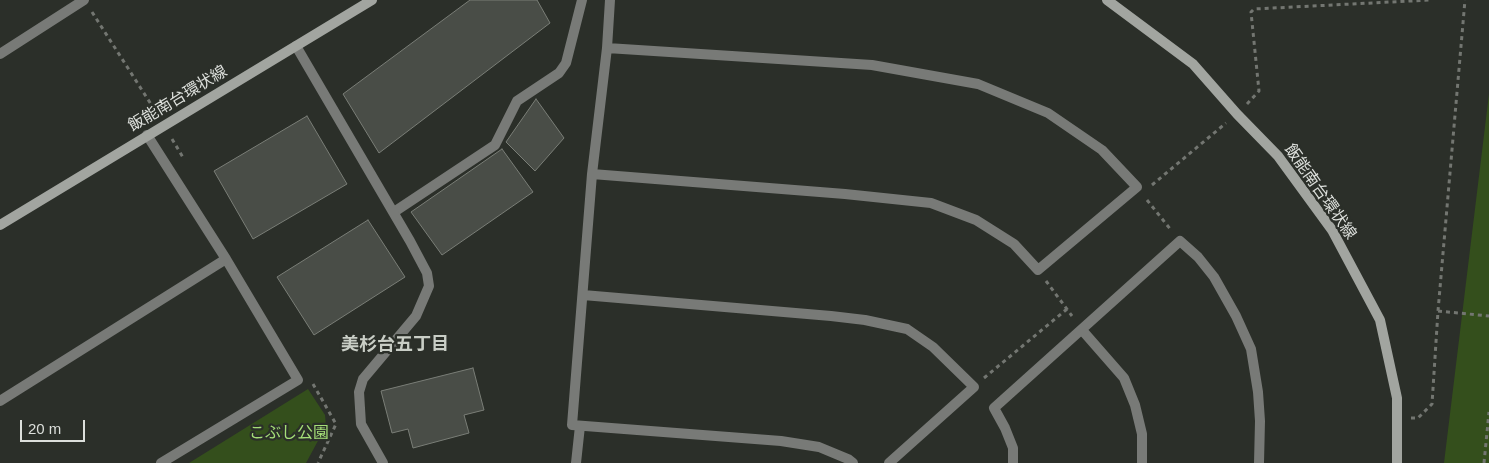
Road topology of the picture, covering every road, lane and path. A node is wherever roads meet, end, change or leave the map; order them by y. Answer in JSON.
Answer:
{"nodes":[{"id":1,"x":84,"y":0,"type":"edge"},
{"id":2,"x":372,"y":0,"type":"edge"},
{"id":3,"x":582,"y":0,"type":"edge"},
{"id":4,"x":610,"y":0,"type":"edge"},
{"id":5,"x":1107,"y":0,"type":"edge"},
{"id":6,"x":1430,"y":0,"type":"edge"},
{"id":7,"x":1465,"y":0,"type":"edge"},
{"id":8,"x":296,"y":46,"type":"junction"},
{"id":9,"x":607,"y":48,"type":"junction"},
{"id":10,"x":0,"y":54,"type":"edge"},
{"id":11,"x":1237,"y":114,"type":"junction"},
{"id":12,"x":164,"y":125,"type":"junction"},
{"id":13,"x":147,"y":135,"type":"junction"},
{"id":14,"x":592,"y":174,"type":"junction"},
{"id":15,"x":1140,"y":191,"type":"junction"},
{"id":16,"x":394,"y":212,"type":"junction"},
{"id":17,"x":0,"y":225,"type":"edge"},
{"id":18,"x":1180,"y":241,"type":"junction"},
{"id":19,"x":226,"y":259,"type":"junction"},
{"id":20,"x":1035,"y":267,"type":"junction"},
{"id":21,"x":583,"y":295,"type":"junction"},
{"id":22,"x":1067,"y":309,"type":"junction"},
{"id":23,"x":1438,"y":311,"type":"junction"},
{"id":24,"x":1489,"y":316,"type":"edge"},
{"id":25,"x":1082,"y":330,"type":"junction"},
{"id":26,"x":974,"y":386,"type":"junction"},
{"id":27,"x":0,"y":401,"type":"edge"},
{"id":28,"x":1489,"y":412,"type":"edge"},
{"id":29,"x":1397,"y":419,"type":"junction"},
{"id":30,"x":580,"y":426,"type":"junction"},
{"id":31,"x":161,"y":463,"type":"edge"},
{"id":32,"x":383,"y":463,"type":"edge"},
{"id":33,"x":576,"y":463,"type":"edge"},
{"id":34,"x":853,"y":463,"type":"edge"},
{"id":35,"x":889,"y":463,"type":"edge"},
{"id":36,"x":1013,"y":463,"type":"edge"},
{"id":37,"x":1142,"y":463,"type":"edge"},
{"id":38,"x":1259,"y":463,"type":"edge"},
{"id":39,"x":1397,"y":463,"type":"edge"},
{"id":40,"x":1484,"y":463,"type":"edge"}],
"edges":[{"from":1,"to":10,"type":"street"},
{"from":1,"to":12,"type":"path"},
{"from":2,"to":8,"type":"street","name":"飯能南台環状線"},
{"from":3,"to":16,"type":"street"},
{"from":4,"to":9,"type":"street"},
{"from":5,"to":11,"type":"street","name":"飯能南台環状線"},
{"from":6,"to":11,"type":"path"},
{"from":7,"to":23,"type":"path"},
{"from":8,"to":12,"type":"street","name":"飯能南台環状線"},
{"from":8,"to":16,"type":"street"},
{"from":9,"to":14,"type":"street"},
{"from":9,"to":15,"type":"street"},
{"from":11,"to":15,"type":"path"},
{"from":11,"to":29,"type":"street","name":"飯能南台環状線"},
{"from":12,"to":13,"type":"street","name":"飯能南台環状線"},
{"from":13,"to":17,"type":"street","name":"飯能南台環状線"},
{"from":13,"to":19,"type":"street"},
{"from":14,"to":20,"type":"street"},
{"from":14,"to":21,"type":"street"},
{"from":15,"to":18,"type":"path"},
{"from":15,"to":20,"type":"street"},
{"from":16,"to":32,"type":"street"},
{"from":18,"to":25,"type":"street"},
{"from":18,"to":38,"type":"street"},
{"from":19,"to":27,"type":"street"},
{"from":19,"to":31,"type":"street"},
{"from":20,"to":22,"type":"path"},
{"from":21,"to":26,"type":"street"},
{"from":21,"to":30,"type":"street"},
{"from":22,"to":25,"type":"path"},
{"from":22,"to":26,"type":"path"},
{"from":23,"to":24,"type":"path"},
{"from":23,"to":29,"type":"path"},
{"from":25,"to":36,"type":"street"},
{"from":25,"to":37,"type":"street"},
{"from":26,"to":35,"type":"street"},
{"from":28,"to":40,"type":"path"},
{"from":29,"to":39,"type":"street","name":"飯能南台環状線"},
{"from":30,"to":33,"type":"street"},
{"from":30,"to":34,"type":"street"}]}
